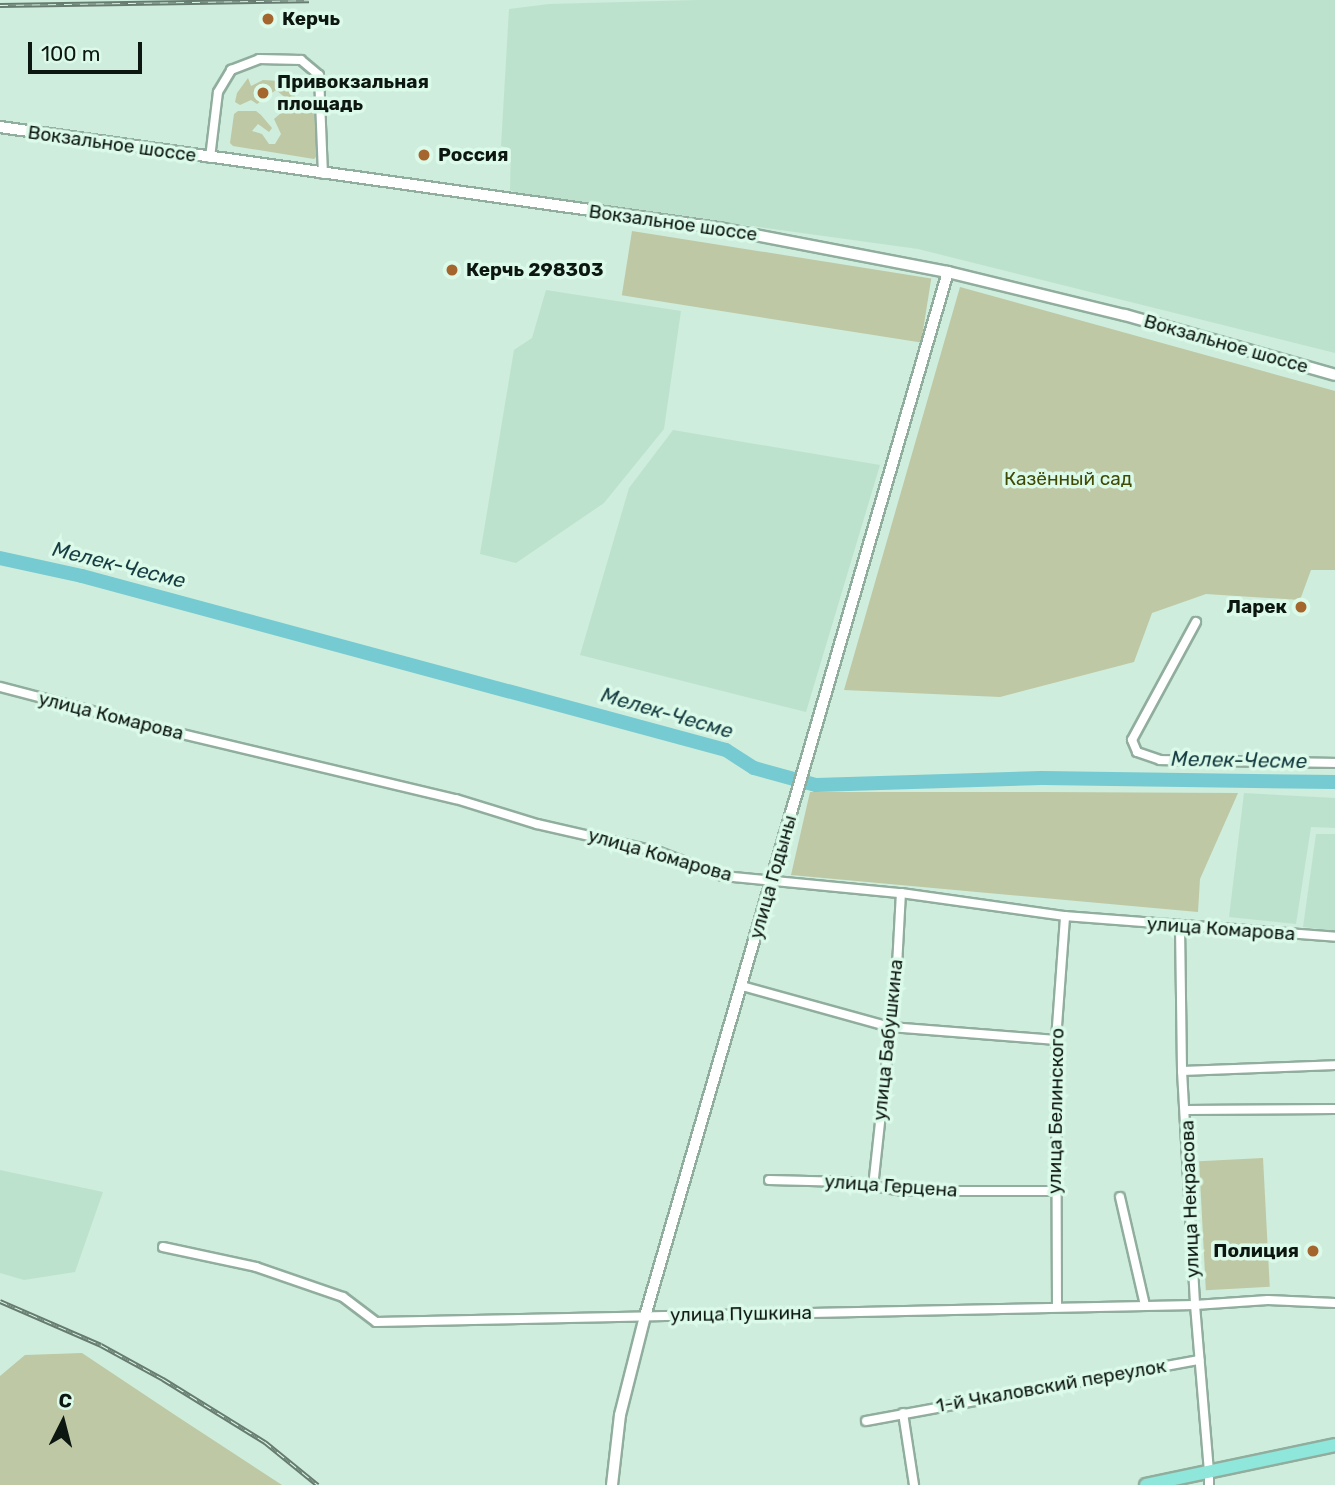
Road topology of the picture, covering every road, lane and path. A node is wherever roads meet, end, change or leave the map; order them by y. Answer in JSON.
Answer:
{"nodes":[{"id":1,"x":0,"y":127,"type":"edge"},
{"id":2,"x":210,"y":158,"type":"junction"},
{"id":3,"x":323,"y":174,"type":"junction"},
{"id":4,"x":948,"y":272,"type":"junction"},
{"id":5,"x":1335,"y":375,"type":"edge"},
{"id":6,"x":1196,"y":622,"type":"dead end"},
{"id":7,"x":0,"y":687,"type":"edge"},
{"id":8,"x":1335,"y":764,"type":"edge"},
{"id":9,"x":772,"y":880,"type":"junction"},
{"id":10,"x":901,"y":893,"type":"junction"},
{"id":11,"x":1065,"y":916,"type":"junction"},
{"id":12,"x":1180,"y":926,"type":"junction"},
{"id":13,"x":1335,"y":937,"type":"edge"},
{"id":14,"x":742,"y":986,"type":"junction"},
{"id":15,"x":890,"y":1027,"type":"junction"},
{"id":16,"x":1056,"y":1040,"type":"junction"},
{"id":17,"x":1335,"y":1065,"type":"edge"},
{"id":18,"x":1182,"y":1071,"type":"junction"},
{"id":19,"x":1335,"y":1109,"type":"edge"},
{"id":20,"x":1186,"y":1110,"type":"junction"},
{"id":21,"x":769,"y":1181,"type":"dead end"},
{"id":22,"x":873,"y":1187,"type":"junction"},
{"id":23,"x":1055,"y":1191,"type":"junction"},
{"id":24,"x":1120,"y":1197,"type":"dead end"},
{"id":25,"x":163,"y":1247,"type":"dead end"},
{"id":26,"x":1335,"y":1303,"type":"edge"},
{"id":27,"x":1195,"y":1305,"type":"junction"},
{"id":28,"x":1145,"y":1306,"type":"junction"},
{"id":29,"x":1057,"y":1307,"type":"junction"},
{"id":30,"x":645,"y":1316,"type":"junction"},
{"id":31,"x":1199,"y":1360,"type":"junction"},
{"id":32,"x":903,"y":1413,"type":"junction"},
{"id":33,"x":866,"y":1421,"type":"dead end"},
{"id":34,"x":1335,"y":1447,"type":"edge"},
{"id":35,"x":1209,"y":1478,"type":"edge"},
{"id":36,"x":612,"y":1485,"type":"edge"},
{"id":37,"x":914,"y":1485,"type":"edge"},
{"id":38,"x":1146,"y":1485,"type":"edge"},
{"id":39,"x":1168,"y":1485,"type":"edge"}],
"edges":[{"from":1,"to":2,"type":"main road","name":"Вокзальное шоссе"},
{"from":2,"to":3,"type":"main road","name":"Вокзальное шоссе"},
{"from":2,"to":3,"type":"street"},
{"from":3,"to":4,"type":"main road","name":"Вокзальное шоссе"},
{"from":4,"to":5,"type":"main road","name":"Вокзальное шоссе"},
{"from":4,"to":9,"type":"main road","name":"улица Годыны"},
{"from":6,"to":8,"type":"street"},
{"from":7,"to":9,"type":"street","name":"улица Комарова"},
{"from":9,"to":10,"type":"street","name":"улица Комарова"},
{"from":9,"to":14,"type":"main road","name":"улица Годыны"},
{"from":10,"to":11,"type":"street","name":"улица Комарова"},
{"from":10,"to":15,"type":"street","name":"улица Бабушкина"},
{"from":11,"to":12,"type":"street","name":"улица Комарова"},
{"from":11,"to":16,"type":"street","name":"улица Белинского"},
{"from":12,"to":13,"type":"street","name":"улица Комарова"},
{"from":12,"to":18,"type":"street","name":"улица Некрасова"},
{"from":14,"to":15,"type":"street"},
{"from":14,"to":30,"type":"main road","name":"улица Годыны"},
{"from":15,"to":16,"type":"street"},
{"from":15,"to":22,"type":"street","name":"улица Бабушкина"},
{"from":16,"to":23,"type":"street","name":"улица Белинского"},
{"from":17,"to":18,"type":"street"},
{"from":18,"to":20,"type":"street","name":"улица Некрасова"},
{"from":19,"to":20,"type":"street"},
{"from":20,"to":27,"type":"street","name":"улица Некрасова"},
{"from":21,"to":22,"type":"street","name":"улица Герцена"},
{"from":22,"to":23,"type":"street","name":"улица Герцена"},
{"from":23,"to":29,"type":"street","name":"улица Белинского"},
{"from":24,"to":28,"type":"street"},
{"from":25,"to":30,"type":"street","name":"улица Пушкина"},
{"from":26,"to":27,"type":"street","name":"улица Пушкина"},
{"from":27,"to":28,"type":"street","name":"улица Пушкина"},
{"from":27,"to":31,"type":"street","name":"улица Некрасова"},
{"from":28,"to":29,"type":"street","name":"улица Пушкина"},
{"from":29,"to":30,"type":"street","name":"улица Пушкина"},
{"from":30,"to":36,"type":"main road","name":"улица Годыны"},
{"from":31,"to":32,"type":"street","name":"1-й Чкаловский переулок"},
{"from":31,"to":35,"type":"street","name":"улица Некрасова"},
{"from":32,"to":33,"type":"street","name":"1-й Чкаловский переулок"},
{"from":32,"to":37,"type":"street"},
{"from":34,"to":35,"type":"main road"},
{"from":35,"to":38,"type":"main road"},
{"from":35,"to":39,"type":"main road"}]}
